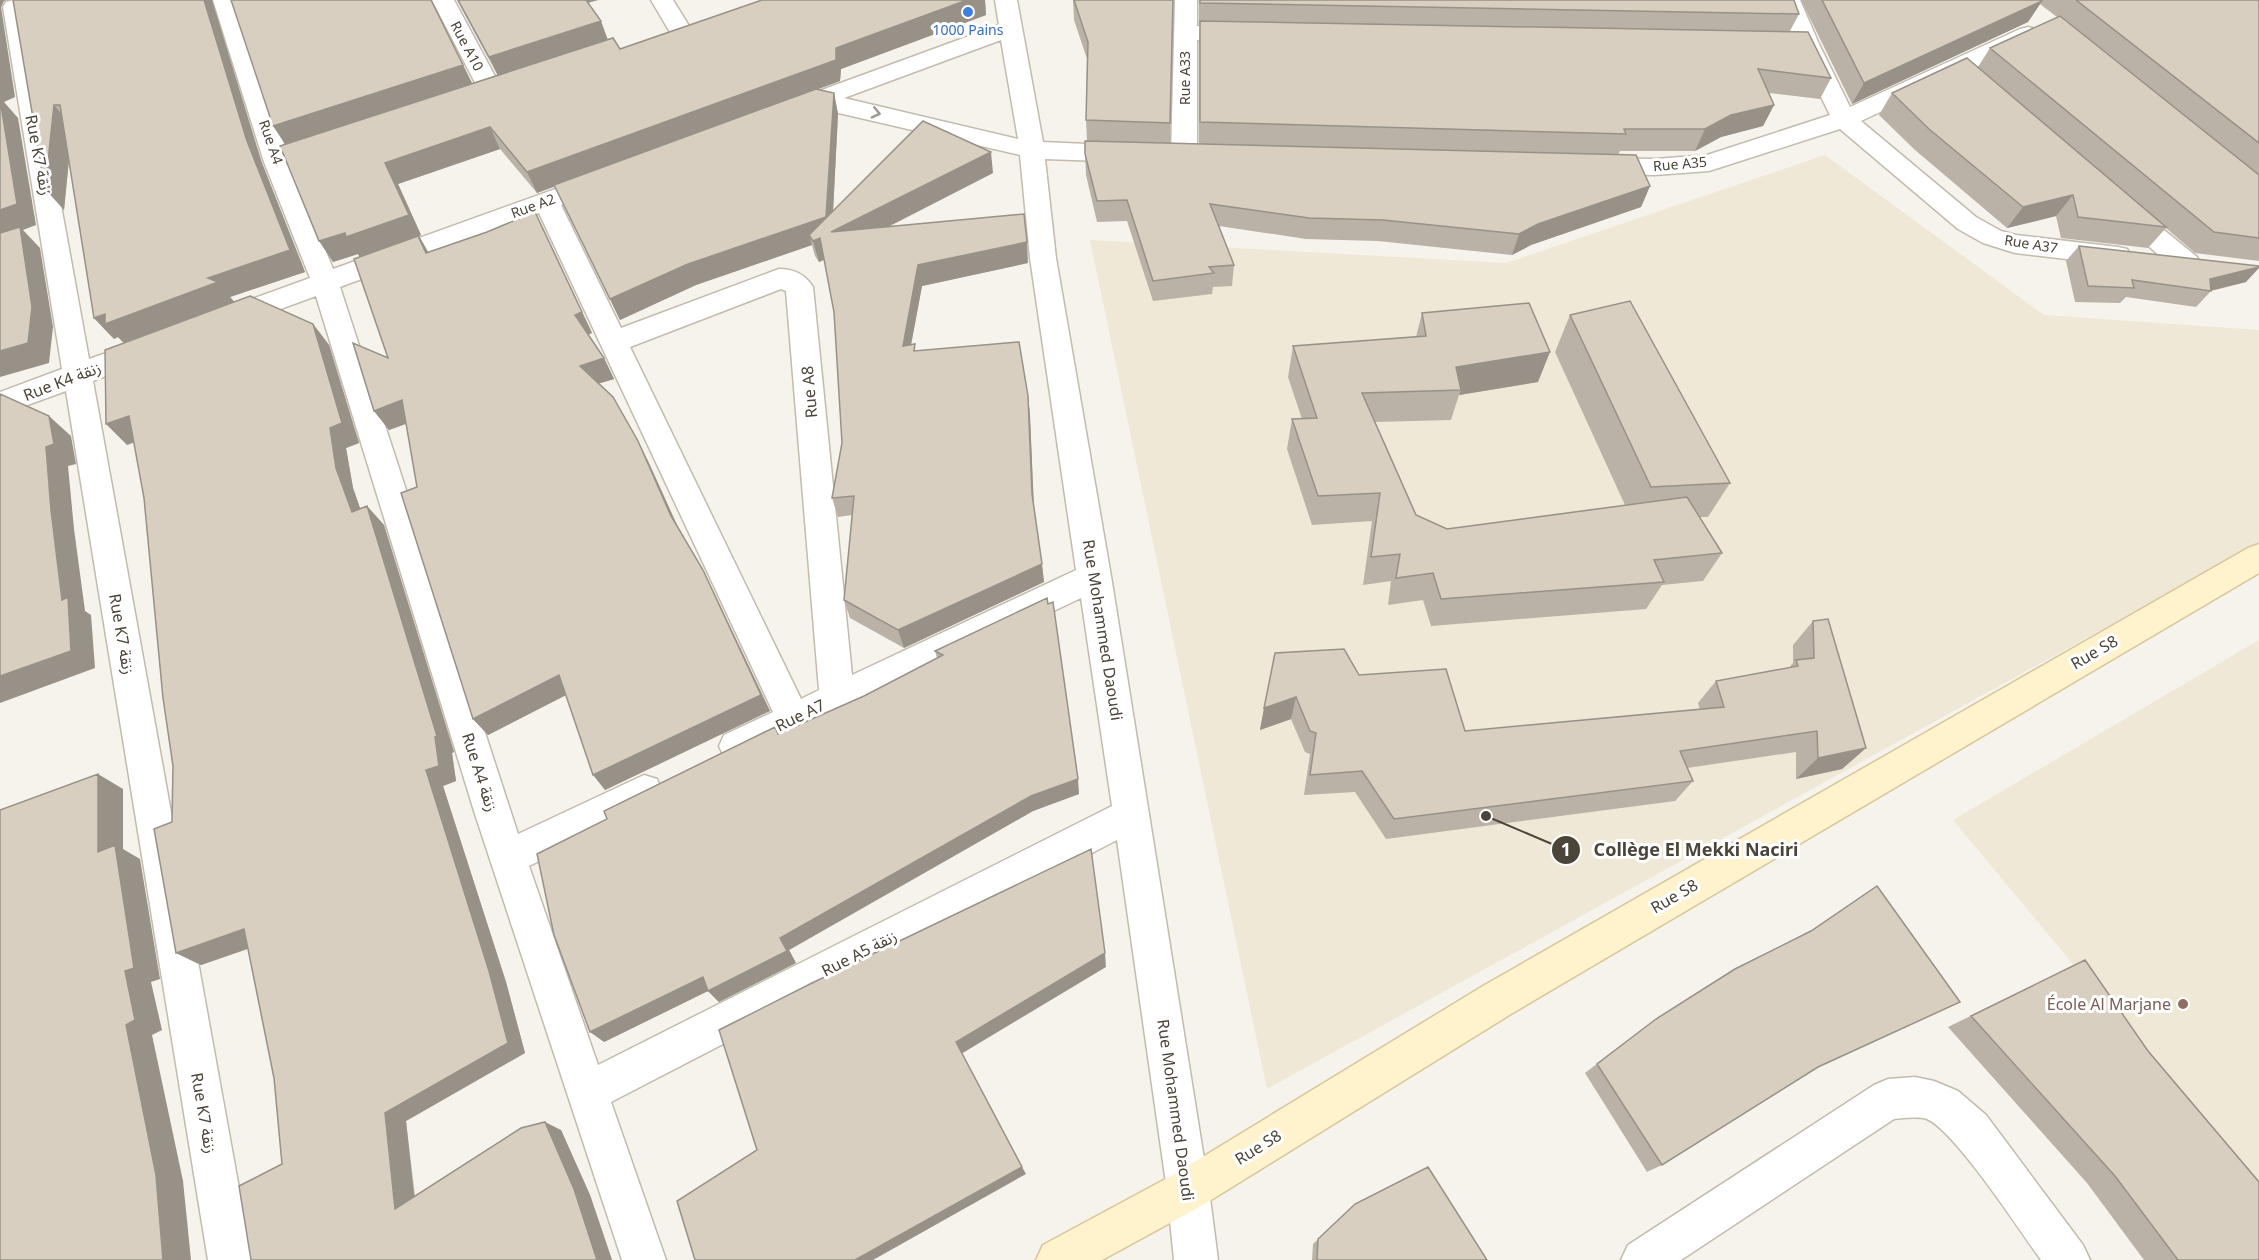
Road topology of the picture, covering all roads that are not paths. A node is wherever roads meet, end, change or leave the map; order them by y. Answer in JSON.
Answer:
{"nodes":[{"id":1,"x":225,"y":0,"type":"edge"},
{"id":2,"x":443,"y":0,"type":"edge"},
{"id":3,"x":662,"y":0,"type":"edge"},
{"id":4,"x":1185,"y":0,"type":"edge"},
{"id":5,"x":1790,"y":0,"type":"edge"},
{"id":6,"x":17,"y":6,"type":"edge"},
{"id":7,"x":1008,"y":15,"type":"edge"},
{"id":8,"x":2041,"y":18,"type":"dead end"},
{"id":9,"x":679,"y":30,"type":"edge"},
{"id":10,"x":1185,"y":33,"type":"junction"},
{"id":11,"x":1269,"y":35,"type":"edge"},
{"id":12,"x":1783,"y":43,"type":"edge"},
{"id":13,"x":1807,"y":44,"type":"junction"},
{"id":14,"x":491,"y":93,"type":"edge"},
{"id":15,"x":1844,"y":119,"type":"junction"},
{"id":16,"x":1032,"y":150,"type":"junction"},
{"id":17,"x":1573,"y":165,"type":"edge"},
{"id":18,"x":623,"y":173,"type":"edge"},
{"id":19,"x":2107,"y":196,"type":"edge"},
{"id":20,"x":546,"y":201,"type":"junction"},
{"id":21,"x":325,"y":282,"type":"junction"},
{"id":22,"x":207,"y":327,"type":"edge"},
{"id":23,"x":174,"y":339,"type":"edge"},
{"id":24,"x":613,"y":342,"type":"junction"},
{"id":25,"x":77,"y":375,"type":"junction"},
{"id":26,"x":0,"y":404,"type":"edge"},
{"id":27,"x":2259,"y":557,"type":"edge"},
{"id":28,"x":1095,"y":576,"type":"junction"},
{"id":29,"x":837,"y":697,"type":"junction"},
{"id":30,"x":793,"y":718,"type":"junction"},
{"id":31,"x":709,"y":760,"type":"edge"},
{"id":32,"x":677,"y":775,"type":"edge"},
{"id":33,"x":1131,"y":814,"type":"junction"},
{"id":34,"x":508,"y":858,"type":"junction"},
{"id":35,"x":587,"y":1092,"type":"junction"},
{"id":36,"x":1188,"y":1190,"type":"junction"},
{"id":37,"x":230,"y":1260,"type":"edge"},
{"id":38,"x":644,"y":1260,"type":"edge"},
{"id":39,"x":1058,"y":1260,"type":"edge"},
{"id":40,"x":1196,"y":1260,"type":"edge"},
{"id":41,"x":1643,"y":1260,"type":"edge"},
{"id":42,"x":2068,"y":1260,"type":"edge"}],
"edges":[{"from":1,"to":21,"type":"street","name":"Rue A4"},
{"from":2,"to":14,"type":"street","name":"Rue A10"},
{"from":3,"to":9,"type":"street"},
{"from":4,"to":10,"type":"street","name":"Rue A33"},
{"from":5,"to":13,"type":"street"},
{"from":6,"to":25,"type":"street","name":"Rue K7 زنقة"},
{"from":7,"to":16,"type":"street","name":"Rue Mohammed Daoudi"},
{"from":7,"to":16,"type":"street","one_way":true},
{"from":8,"to":15,"type":"street","name":"Rue A35"},
{"from":10,"to":11,"type":"street"},
{"from":10,"to":16,"type":"street","name":"Rue A33"},
{"from":12,"to":13,"type":"street"},
{"from":13,"to":15,"type":"street"},
{"from":15,"to":17,"type":"street","name":"Rue A35"},
{"from":15,"to":19,"type":"street","name":"Rue A37"},
{"from":16,"to":28,"type":"street","name":"Rue Mohammed Daoudi"},
{"from":18,"to":20,"type":"street","name":"Rue A2"},
{"from":20,"to":21,"type":"street","name":"Rue A2"},
{"from":20,"to":24,"type":"street"},
{"from":21,"to":22,"type":"street"},
{"from":21,"to":34,"type":"street","name":"Rue A4 زنقة"},
{"from":23,"to":25,"type":"street","name":"Rue K4 زنقة"},
{"from":24,"to":29,"type":"street","name":"Rue A8"},
{"from":24,"to":30,"type":"street"},
{"from":25,"to":26,"type":"street","name":"Rue K4 زنقة"},
{"from":25,"to":37,"type":"street","name":"Rue K7 زنقة"},
{"from":27,"to":36,"type":"street","name":"Rue S8"},
{"from":28,"to":29,"type":"street","name":"Rue A7"},
{"from":28,"to":33,"type":"street","name":"Rue Mohammed Daoudi"},
{"from":29,"to":30,"type":"street","name":"Rue A7"},
{"from":30,"to":31,"type":"street","name":"Rue A7"},
{"from":32,"to":34,"type":"street"},
{"from":33,"to":35,"type":"street","name":"Rue A5 زنقة"},
{"from":33,"to":36,"type":"street","name":"Rue Mohammed Daoudi"},
{"from":34,"to":35,"type":"street","name":"Rue A4 زنقة"},
{"from":35,"to":38,"type":"street","name":"Rue A4 زنقة"},
{"from":36,"to":39,"type":"street","name":"Rue S8"},
{"from":36,"to":40,"type":"street","name":"Rue Mohammed Daoudi"},
{"from":41,"to":42,"type":"street"}]}
